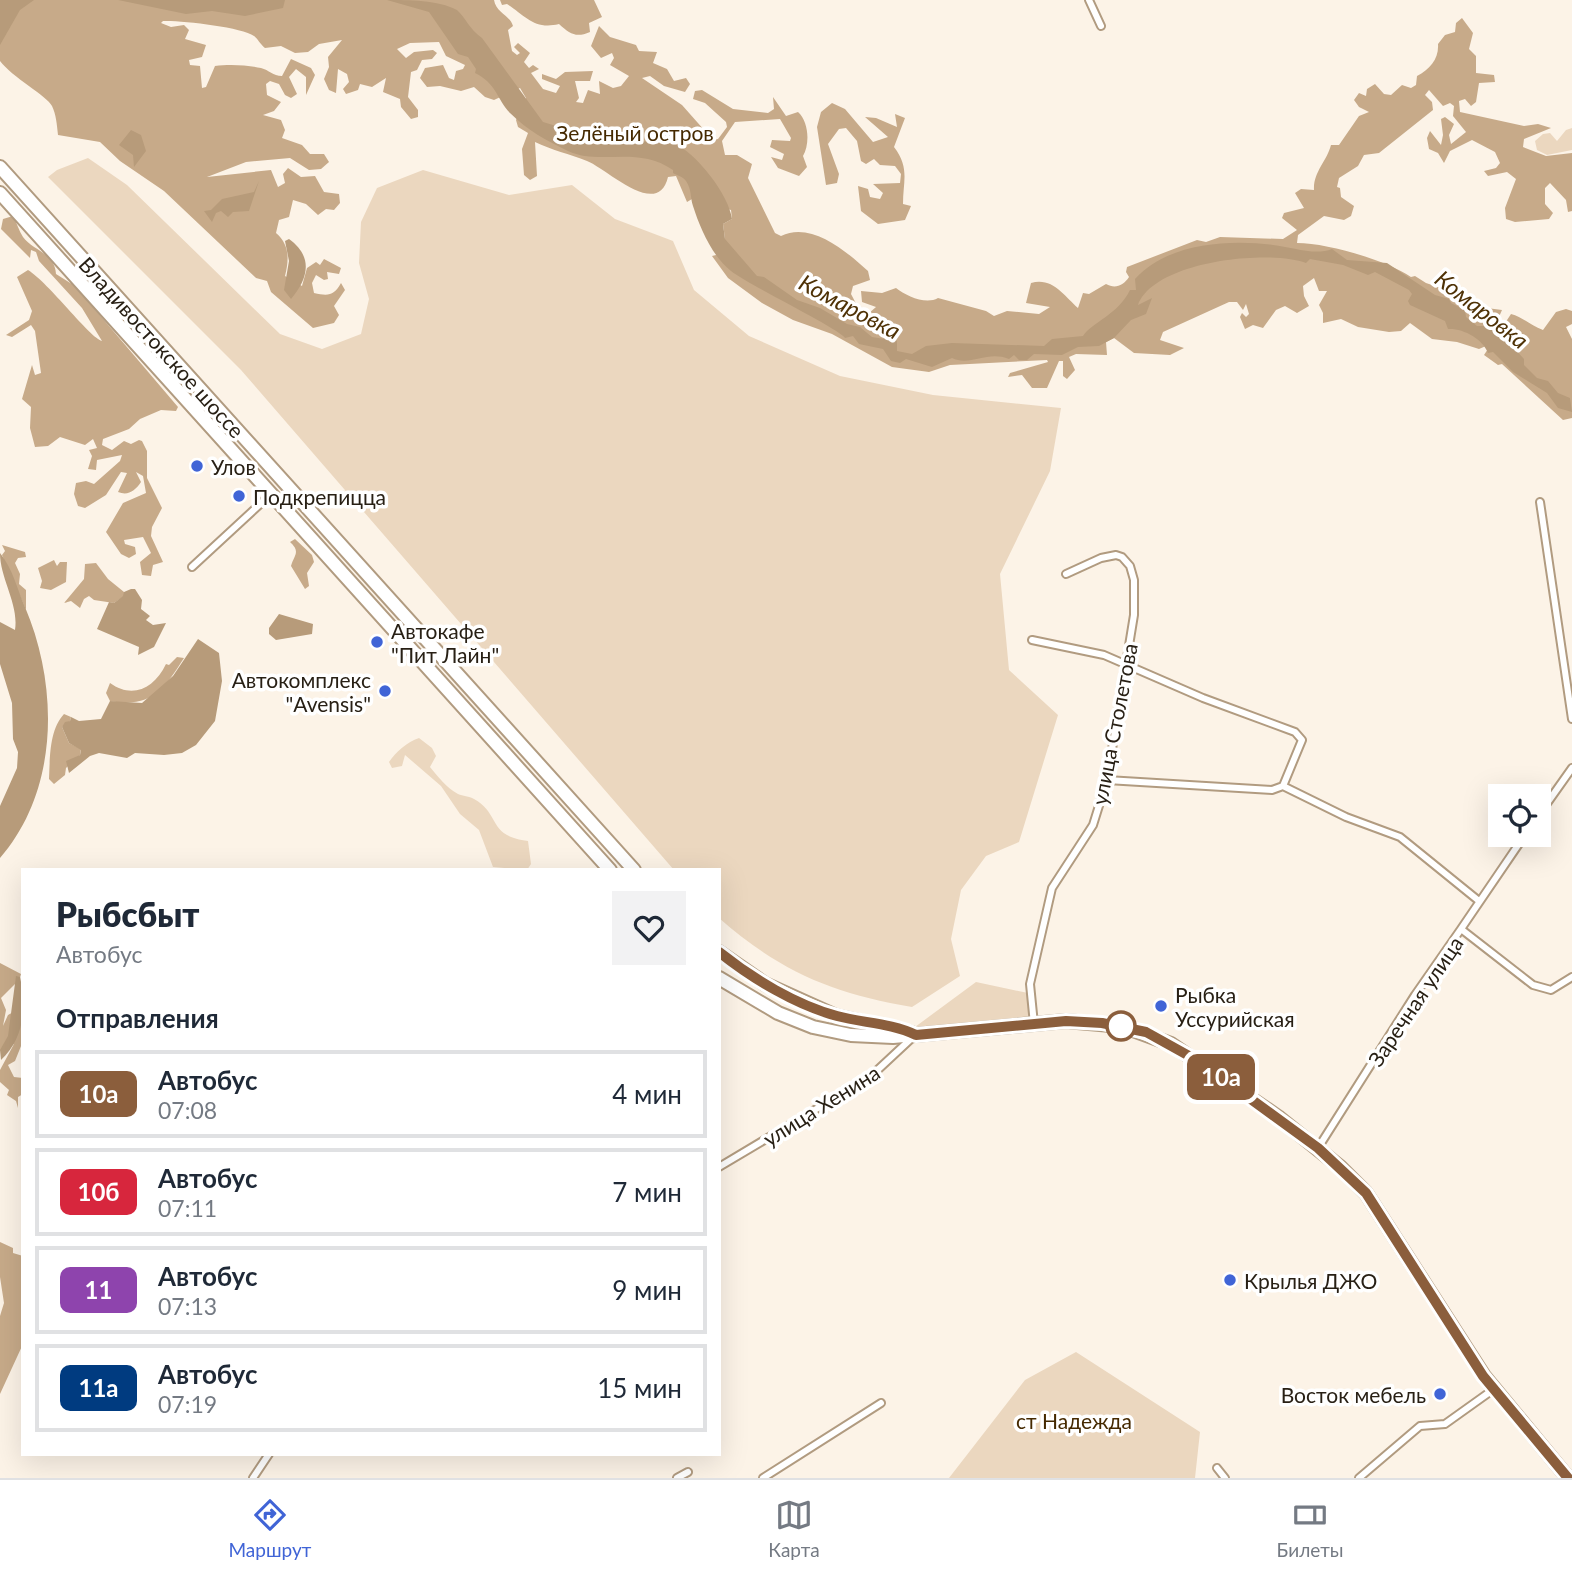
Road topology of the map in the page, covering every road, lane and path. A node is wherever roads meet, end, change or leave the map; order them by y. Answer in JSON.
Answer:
{"nodes":[{"id":1,"x":1089,"y":0,"type":"edge"},
{"id":2,"x":1101,"y":26,"type":"dead end"},
{"id":3,"x":0,"y":167,"type":"edge"},
{"id":4,"x":2,"y":195,"type":"edge"},
{"id":5,"x":88,"y":264,"type":"junction"},
{"id":6,"x":74,"y":275,"type":"junction"},
{"id":7,"x":271,"y":494,"type":"junction"},
{"id":8,"x":1540,"y":502,"type":"dead end"},
{"id":9,"x":192,"y":567,"type":"dead end"},
{"id":10,"x":1066,"y":574,"type":"dead end"},
{"id":11,"x":1032,"y":640,"type":"dead end"},
{"id":12,"x":1125,"y":666,"type":"junction"},
{"id":13,"x":1572,"y":719,"type":"edge"},
{"id":14,"x":1572,"y":768,"type":"edge"},
{"id":15,"x":1107,"y":780,"type":"junction"},
{"id":16,"x":1283,"y":786,"type":"junction"},
{"id":17,"x":1551,"y":798,"type":"edge"},
{"id":18,"x":1517,"y":847,"type":"edge"},
{"id":19,"x":608,"y":868,"type":"edge"},
{"id":20,"x":632,"y":868,"type":"edge"},
{"id":21,"x":1479,"y":901,"type":"junction"},
{"id":22,"x":1461,"y":929,"type":"junction"},
{"id":23,"x":721,"y":953,"type":"edge"},
{"id":24,"x":1572,"y":976,"type":"edge"},
{"id":25,"x":721,"y":979,"type":"edge"},
{"id":26,"x":1034,"y":1024,"type":"junction"},
{"id":27,"x":916,"y":1035,"type":"junction"},
{"id":28,"x":1318,"y":1148,"type":"junction"},
{"id":29,"x":721,"y":1166,"type":"edge"},
{"id":30,"x":1494,"y":1390,"type":"junction"},
{"id":31,"x":881,"y":1403,"type":"dead end"},
{"id":32,"x":268,"y":1456,"type":"edge"},
{"id":33,"x":1217,"y":1468,"type":"dead end"},
{"id":34,"x":688,"y":1472,"type":"dead end"},
{"id":35,"x":254,"y":1478,"type":"edge"},
{"id":36,"x":677,"y":1478,"type":"edge"},
{"id":37,"x":764,"y":1478,"type":"edge"},
{"id":38,"x":1225,"y":1478,"type":"edge"},
{"id":39,"x":1359,"y":1478,"type":"edge"},
{"id":40,"x":1567,"y":1478,"type":"edge"}],
"edges":[{"from":1,"to":2,"type":"street"},
{"from":3,"to":5,"type":"highway","name":"Владивостокское шоссе"},
{"from":4,"to":6,"type":"highway","name":"Владивостокское шоссе"},
{"from":5,"to":6,"type":"highway"},
{"from":5,"to":20,"type":"highway","name":"Владивостокское шоссе"},
{"from":6,"to":7,"type":"highway","name":"Владивостокское шоссе"},
{"from":7,"to":9,"type":"street"},
{"from":7,"to":19,"type":"highway","name":"Владивостокское шоссе"},
{"from":8,"to":13,"type":"street"},
{"from":10,"to":12,"type":"street","name":"улица Столетова"},
{"from":11,"to":12,"type":"street"},
{"from":12,"to":15,"type":"street","name":"улица Столетова"},
{"from":12,"to":16,"type":"street"},
{"from":14,"to":17,"type":"street"},
{"from":15,"to":16,"type":"street"},
{"from":15,"to":26,"type":"street","name":"улица Столетова"},
{"from":16,"to":21,"type":"street"},
{"from":18,"to":21,"type":"street"},
{"from":21,"to":22,"type":"street"},
{"from":22,"to":24,"type":"street","name":"Заречная улица"},
{"from":22,"to":28,"type":"street","name":"Заречная улица"},
{"from":23,"to":27,"type":"highway"},
{"from":25,"to":27,"type":"highway"},
{"from":26,"to":27,"type":"highway"},
{"from":26,"to":28,"type":"highway"},
{"from":27,"to":29,"type":"street","name":"улица Хенина"},
{"from":28,"to":30,"type":"highway"},
{"from":30,"to":39,"type":"street"},
{"from":30,"to":40,"type":"highway"},
{"from":31,"to":37,"type":"street"},
{"from":32,"to":35,"type":"street"},
{"from":33,"to":38,"type":"street"},
{"from":34,"to":36,"type":"street"}]}
